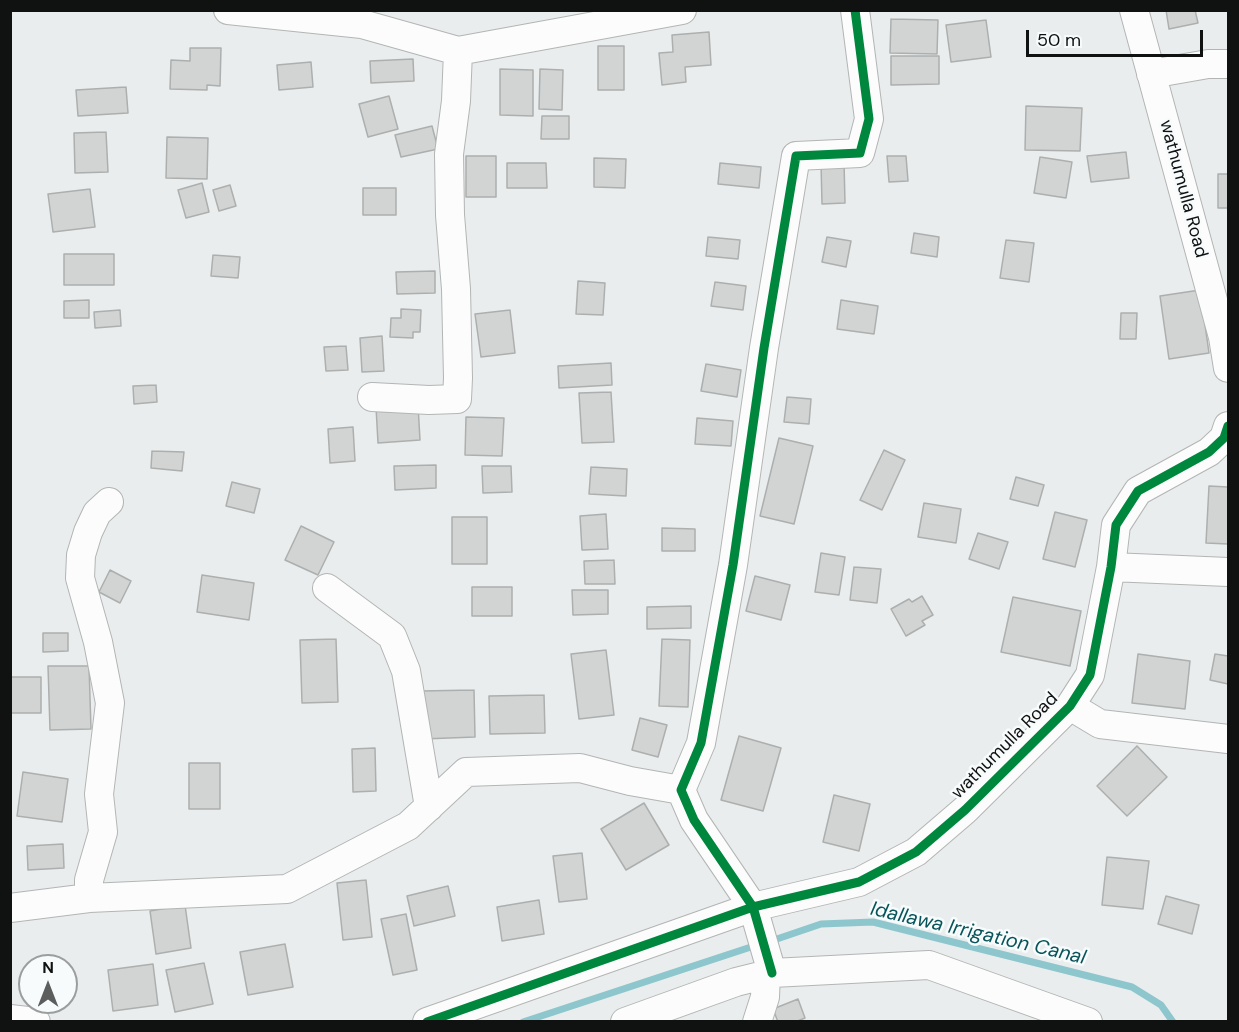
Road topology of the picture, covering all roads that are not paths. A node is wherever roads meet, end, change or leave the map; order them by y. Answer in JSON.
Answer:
{"nodes":[{"id":1,"x":228,"y":10,"type":"edge"},
{"id":2,"x":682,"y":10,"type":"edge"},
{"id":3,"x":855,"y":10,"type":"edge"},
{"id":4,"x":1134,"y":10,"type":"edge"},
{"id":5,"x":458,"y":51,"type":"junction"},
{"id":6,"x":1228,"y":64,"type":"edge"},
{"id":7,"x":1151,"y":74,"type":"junction"},
{"id":8,"x":1226,"y":337,"type":"edge"},
{"id":9,"x":1228,"y":369,"type":"edge"},
{"id":10,"x":372,"y":397,"type":"dead end"},
{"id":11,"x":1228,"y":426,"type":"edge"},
{"id":12,"x":109,"y":502,"type":"dead end"},
{"id":13,"x":1111,"y":567,"type":"junction"},
{"id":14,"x":1228,"y":572,"type":"edge"},
{"id":15,"x":327,"y":588,"type":"dead end"},
{"id":16,"x":1070,"y":706,"type":"junction"},
{"id":17,"x":1228,"y":739,"type":"edge"},
{"id":18,"x":681,"y":790,"type":"junction"},
{"id":19,"x":429,"y":807,"type":"junction"},
{"id":20,"x":89,"y":898,"type":"junction"},
{"id":21,"x":10,"y":908,"type":"edge"},
{"id":22,"x":756,"y":917,"type":"junction"},
{"id":23,"x":769,"y":967,"type":"junction"},
{"id":24,"x":10,"y":1019,"type":"edge"},
{"id":25,"x":36,"y":1022,"type":"edge"},
{"id":26,"x":427,"y":1022,"type":"edge"},
{"id":27,"x":625,"y":1022,"type":"edge"},
{"id":28,"x":758,"y":1022,"type":"edge"},
{"id":29,"x":1088,"y":1022,"type":"edge"}],
"edges":[{"from":1,"to":5,"type":"street"},
{"from":2,"to":5,"type":"street"},
{"from":3,"to":18,"type":"street"},
{"from":4,"to":7,"type":"street","name":"wathumulla Road"},
{"from":5,"to":10,"type":"street"},
{"from":6,"to":7,"type":"street"},
{"from":7,"to":8,"type":"street","name":"wathumulla Road"},
{"from":8,"to":9,"type":"street","name":"wathumulla Road"},
{"from":11,"to":13,"type":"street","name":"wathumulla Road"},
{"from":12,"to":20,"type":"street"},
{"from":13,"to":14,"type":"street"},
{"from":13,"to":16,"type":"street","name":"wathumulla Road"},
{"from":15,"to":19,"type":"street"},
{"from":16,"to":17,"type":"street"},
{"from":16,"to":22,"type":"street","name":"wathumulla Road"},
{"from":18,"to":19,"type":"street"},
{"from":18,"to":22,"type":"street"},
{"from":19,"to":20,"type":"street"},
{"from":20,"to":21,"type":"street"},
{"from":22,"to":23,"type":"street"},
{"from":22,"to":26,"type":"street","name":"wathumulla Road"},
{"from":23,"to":27,"type":"street"},
{"from":23,"to":28,"type":"street"},
{"from":23,"to":29,"type":"street"},
{"from":24,"to":25,"type":"street"}]}
